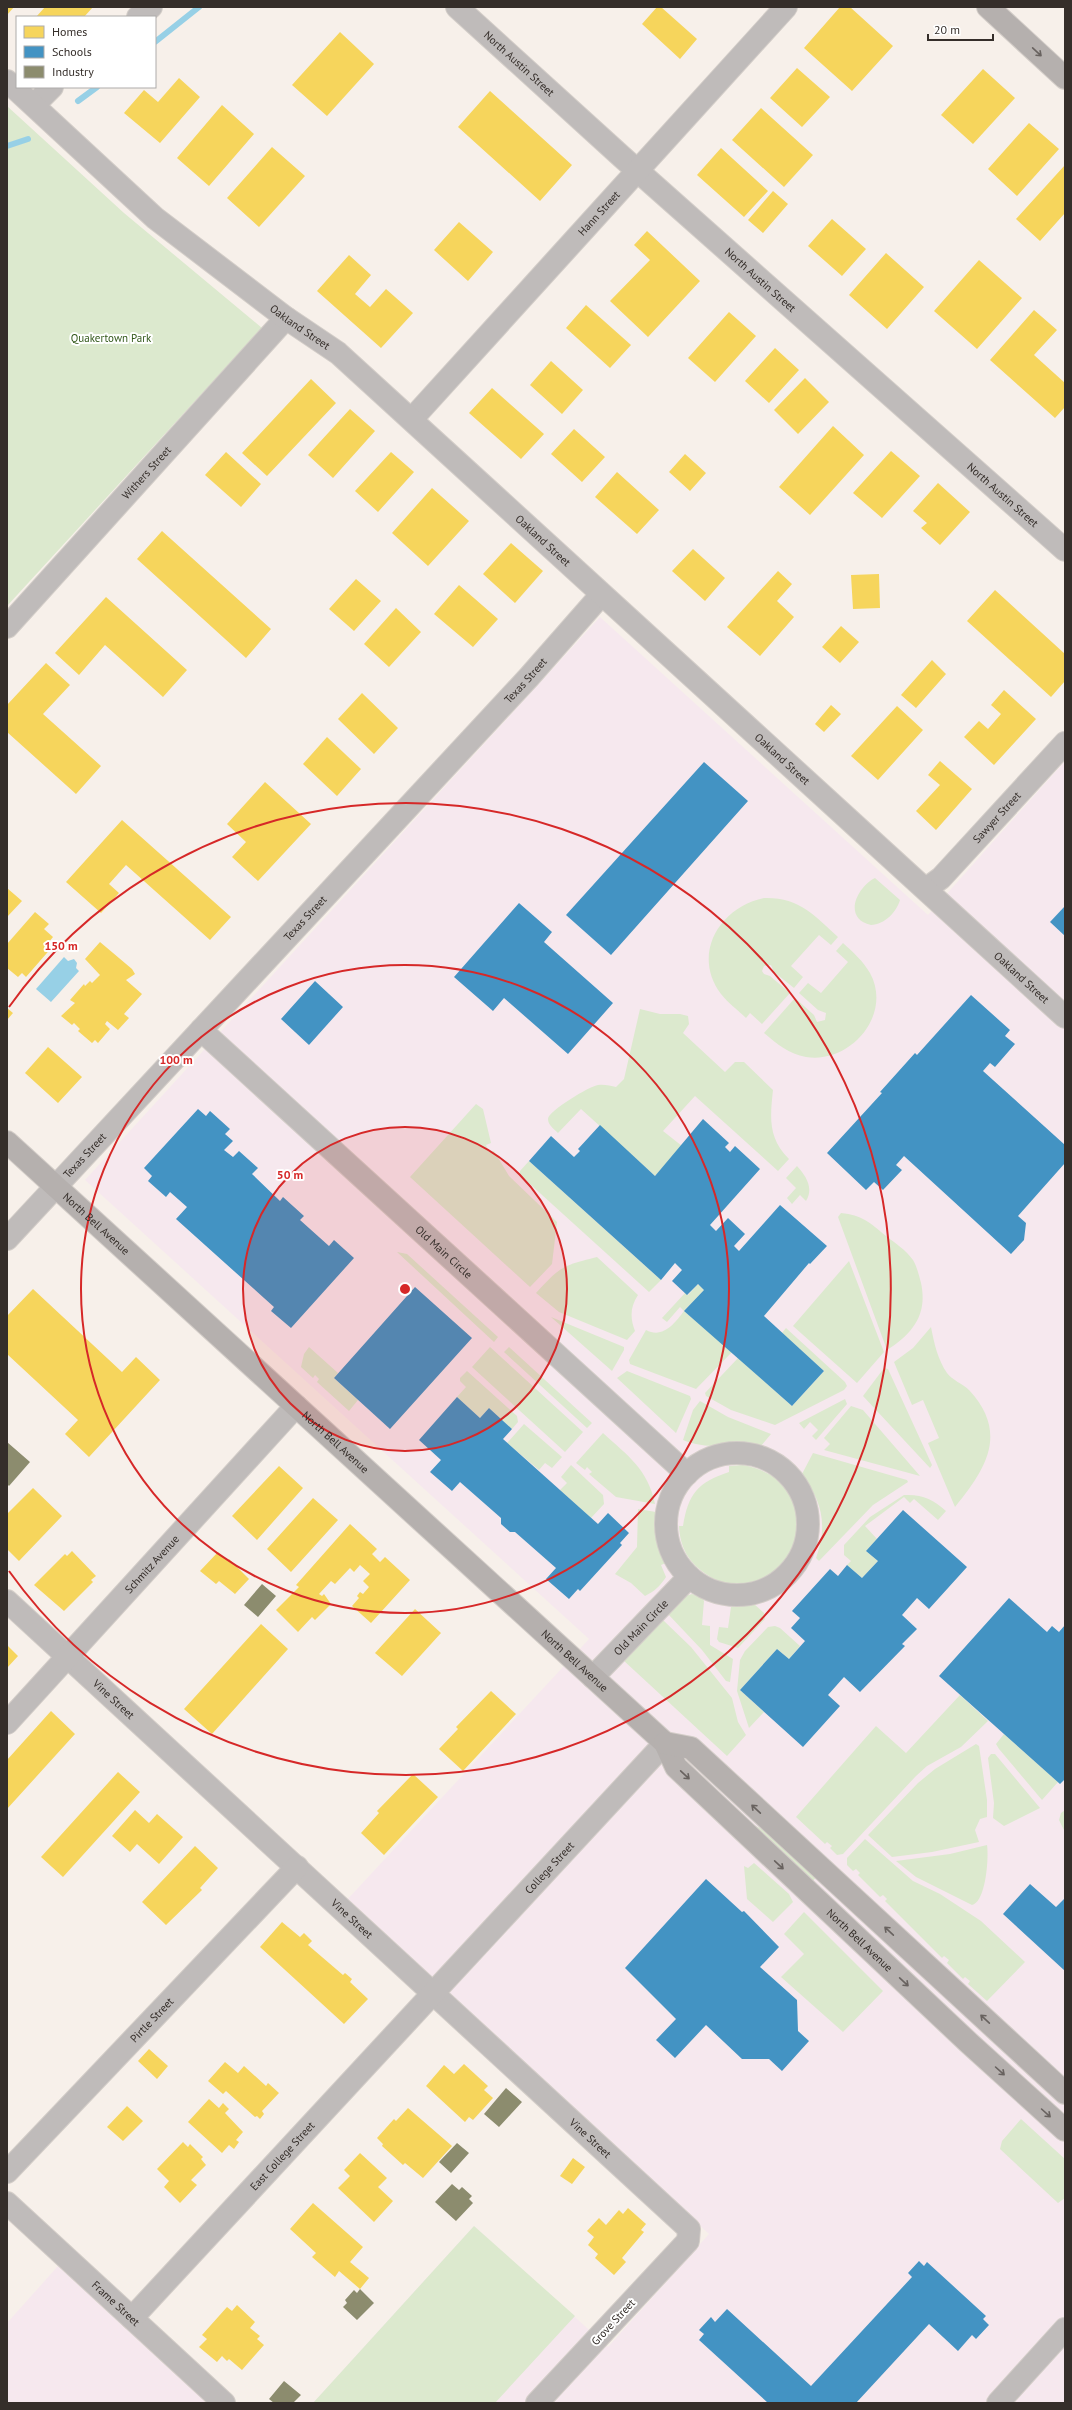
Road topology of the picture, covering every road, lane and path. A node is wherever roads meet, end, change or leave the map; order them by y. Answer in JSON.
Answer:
{"nodes":[{"id":1,"x":151,"y":7,"type":"edge"},
{"id":2,"x":457,"y":7,"type":"edge"},
{"id":3,"x":786,"y":7,"type":"edge"},
{"id":4,"x":988,"y":7,"type":"edge"},
{"id":5,"x":139,"y":16,"type":"edge"},
{"id":6,"x":1065,"y":78,"type":"edge"},
{"id":7,"x":7,"y":81,"type":"edge"},
{"id":8,"x":51,"y":88,"type":"edge"},
{"id":9,"x":34,"y":106,"type":"junction"},
{"id":10,"x":637,"y":170,"type":"junction"},
{"id":11,"x":286,"y":318,"type":"junction"},
{"id":12,"x":412,"y":420,"type":"junction"},
{"id":13,"x":1065,"y":550,"type":"edge"},
{"id":14,"x":601,"y":595,"type":"junction"},
{"id":15,"x":7,"y":627,"type":"edge"},
{"id":16,"x":1065,"y":743,"type":"edge"},
{"id":17,"x":926,"y":889,"type":"junction"},
{"id":18,"x":1065,"y":1017,"type":"edge"},
{"id":19,"x":201,"y":1030,"type":"junction"},
{"id":20,"x":7,"y":1142,"type":"edge"},
{"id":21,"x":55,"y":1186,"type":"junction"},
{"id":22,"x":7,"y":1239,"type":"edge"},
{"id":23,"x":296,"y":1406,"type":"junction"},
{"id":24,"x":687,"y":1474,"type":"junction"},
{"id":25,"x":689,"y":1577,"type":"junction"},
{"id":26,"x":7,"y":1601,"type":"edge"},
{"id":27,"x":68,"y":1656,"type":"junction"},
{"id":28,"x":593,"y":1677,"type":"junction"},
{"id":29,"x":7,"y":1723,"type":"edge"},
{"id":30,"x":665,"y":1742,"type":"junction"},
{"id":31,"x":297,"y":1867,"type":"junction"},
{"id":32,"x":434,"y":1994,"type":"junction"},
{"id":33,"x":1065,"y":2093,"type":"edge"},
{"id":34,"x":1065,"y":2130,"type":"edge"},
{"id":35,"x":7,"y":2172,"type":"edge"},
{"id":36,"x":7,"y":2203,"type":"edge"},
{"id":37,"x":688,"y":2241,"type":"joint"},
{"id":38,"x":132,"y":2318,"type":"junction"},
{"id":39,"x":1065,"y":2329,"type":"edge"},
{"id":40,"x":224,"y":2403,"type":"edge"},
{"id":41,"x":537,"y":2403,"type":"edge"},
{"id":42,"x":998,"y":2403,"type":"edge"}],
"edges":[{"from":1,"to":5,"type":"street"},
{"from":2,"to":10,"type":"street","name":"North Austin Street"},
{"from":3,"to":10,"type":"street","name":"Hann Street"},
{"from":4,"to":6,"type":"main road","one_way":true},
{"from":7,"to":9,"type":"street","name":"Oakland Street"},
{"from":8,"to":9,"type":"street"},
{"from":9,"to":11,"type":"street","name":"Oakland Street"},
{"from":10,"to":12,"type":"street","name":"Hann Street"},
{"from":10,"to":13,"type":"street","name":"North Austin Street"},
{"from":11,"to":12,"type":"street","name":"Oakland Street"},
{"from":11,"to":15,"type":"street","name":"Withers Street"},
{"from":12,"to":14,"type":"street","name":"Oakland Street"},
{"from":14,"to":17,"type":"street","name":"Oakland Street"},
{"from":14,"to":19,"type":"street","name":"Texas Street"},
{"from":16,"to":17,"type":"street","name":"Sawyer Street"},
{"from":17,"to":18,"type":"street","name":"Oakland Street"},
{"from":19,"to":21,"type":"street","name":"Texas Street"},
{"from":19,"to":24,"type":"street","name":"Old Main Circle"},
{"from":20,"to":21,"type":"main road","name":"North Bell Avenue"},
{"from":21,"to":22,"type":"street","name":"Texas Street"},
{"from":21,"to":23,"type":"main road","name":"North Bell Avenue"},
{"from":23,"to":27,"type":"street","name":"Schmitz Avenue"},
{"from":23,"to":28,"type":"main road","name":"North Bell Avenue"},
{"from":24,"to":25,"type":"street"},
{"from":24,"to":25,"type":"street"},
{"from":25,"to":28,"type":"street","name":"Old Main Circle"},
{"from":26,"to":27,"type":"street","name":"Vine Street"},
{"from":27,"to":29,"type":"street","name":"Schmitz Avenue"},
{"from":27,"to":31,"type":"street","name":"Vine Street"},
{"from":28,"to":30,"type":"main road","name":"North Bell Avenue"},
{"from":30,"to":32,"type":"street","name":"College Street"},
{"from":33,"to":30,"type":"main road","name":"North Bell Avenue","one_way":true},
{"from":30,"to":34,"type":"main road","name":"North Bell Avenue","one_way":true},
{"from":31,"to":32,"type":"street","name":"Vine Street"},
{"from":31,"to":35,"type":"street","name":"Pirtle Street"},
{"from":32,"to":37,"type":"street","name":"Vine Street"},
{"from":32,"to":38,"type":"street","name":"East College Street"},
{"from":36,"to":38,"type":"street","name":"Frame Street"},
{"from":37,"to":41,"type":"street","name":"Grove Street"},
{"from":38,"to":40,"type":"street","name":"Frame Street"},
{"from":39,"to":42,"type":"street"}]}
